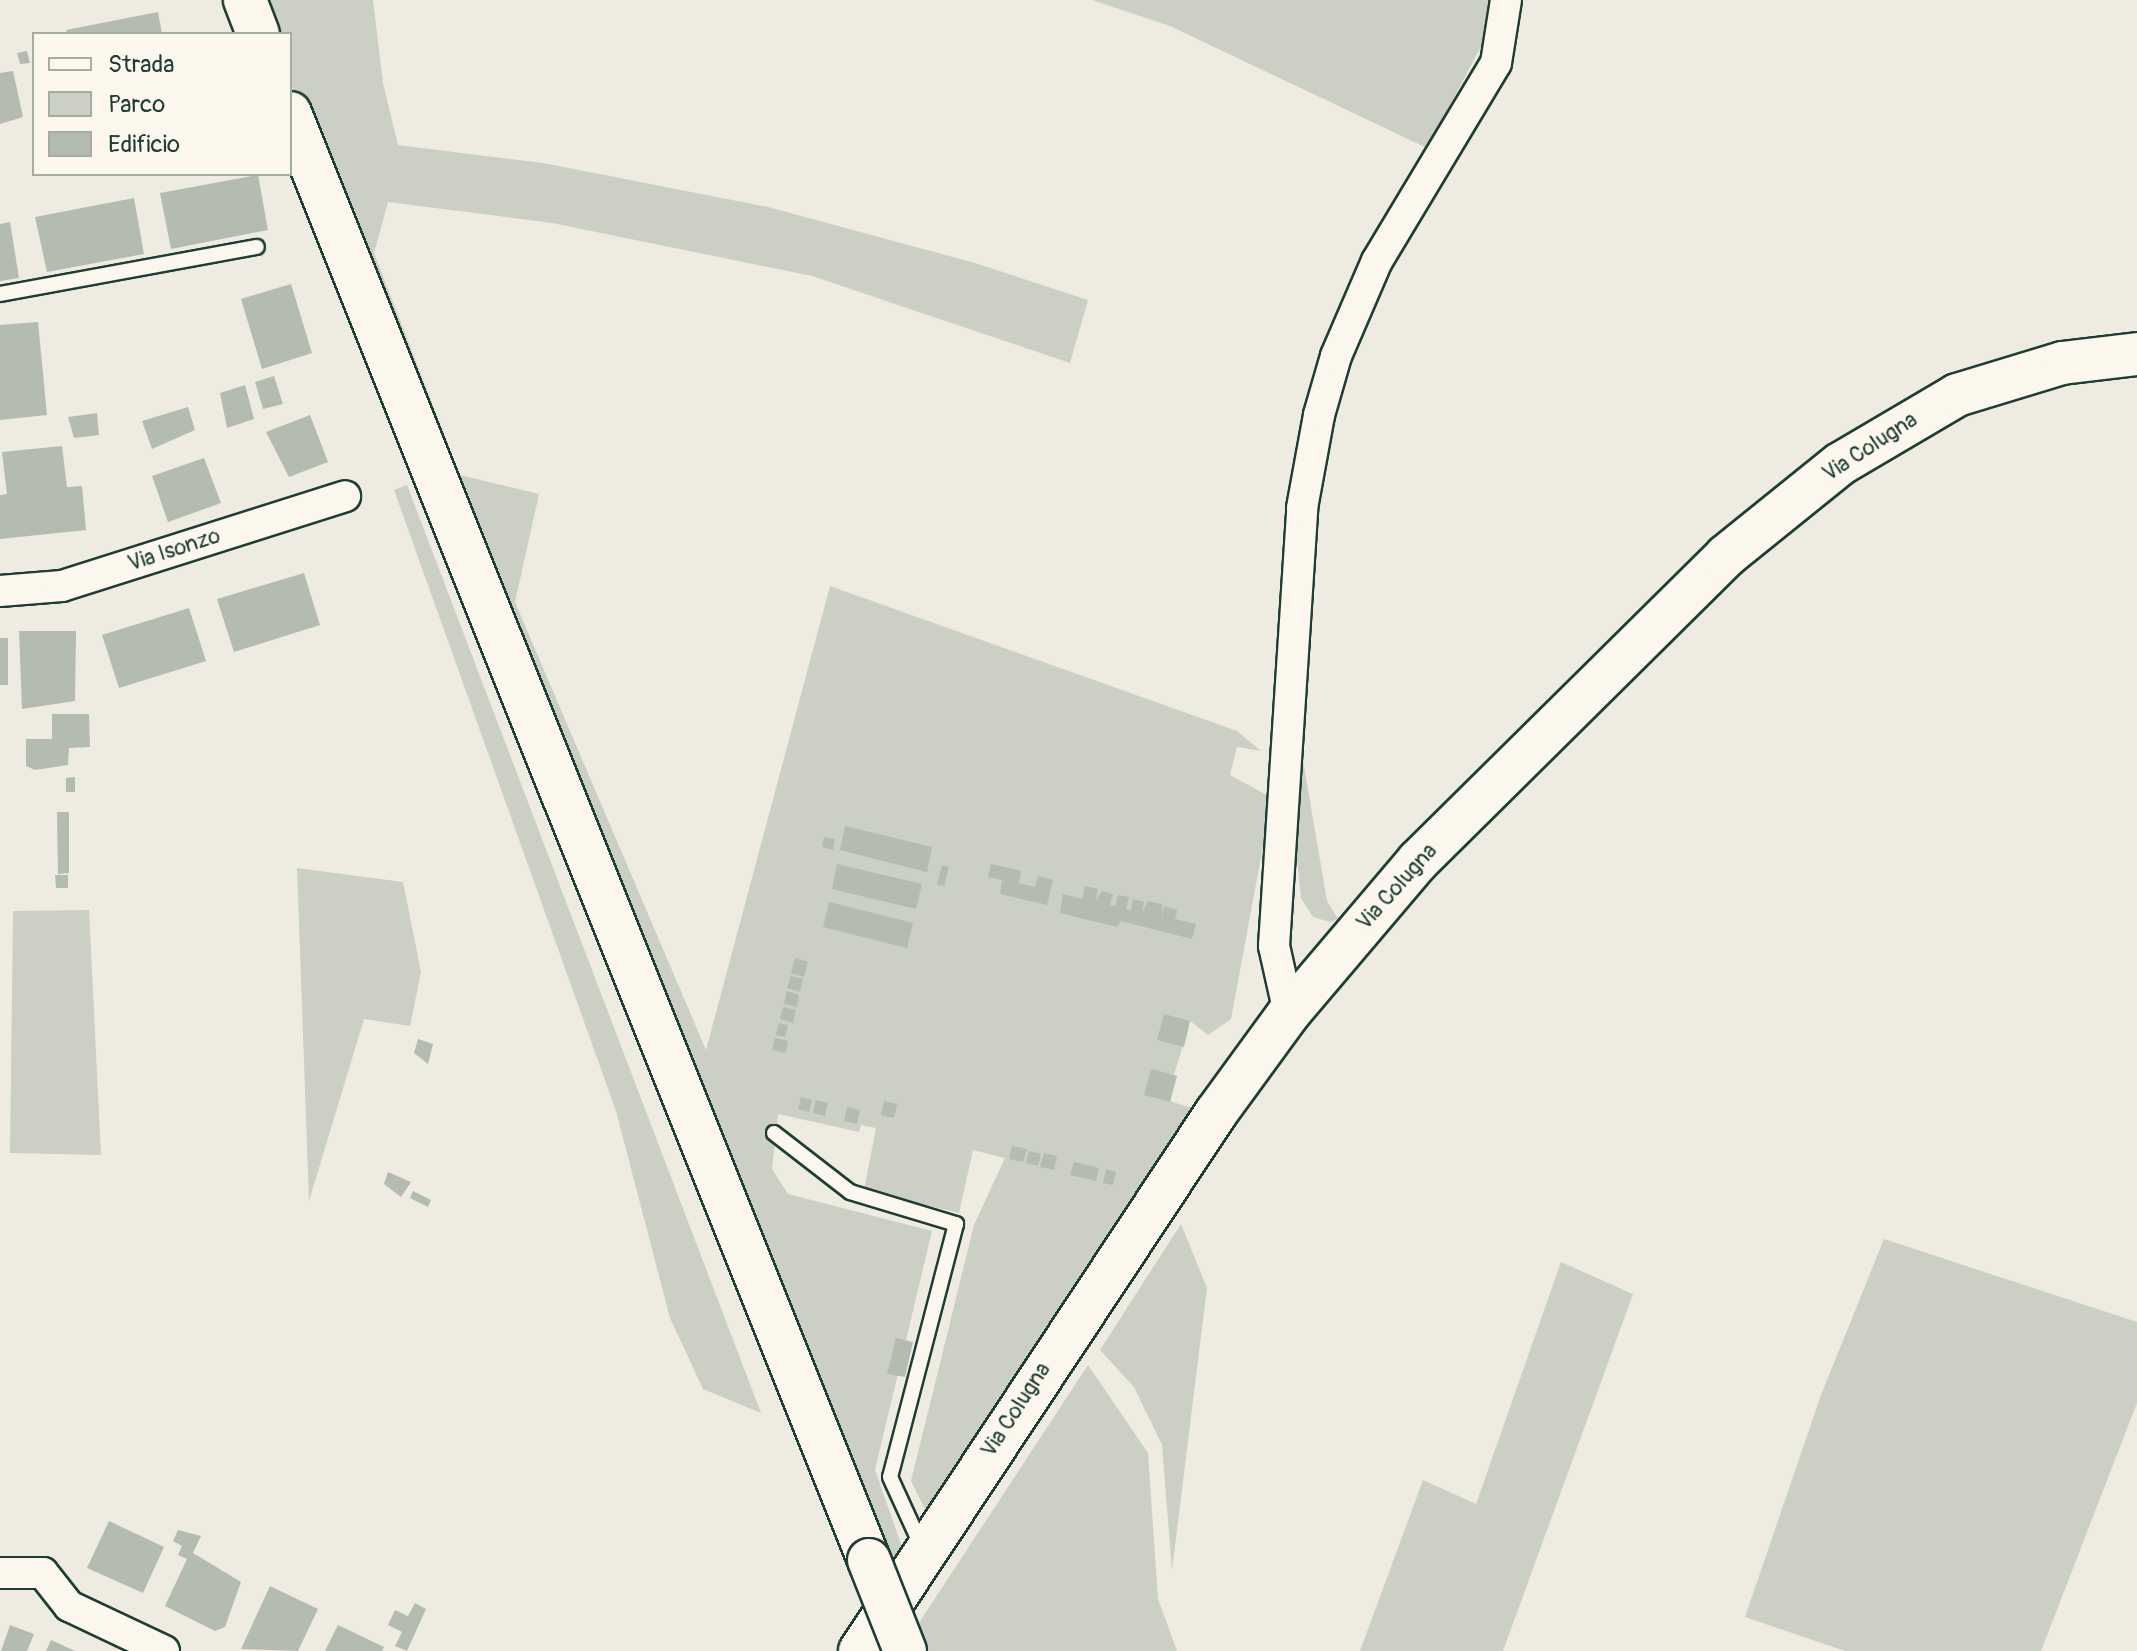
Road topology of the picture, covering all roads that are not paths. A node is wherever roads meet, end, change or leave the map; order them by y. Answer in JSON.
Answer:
{"nodes":[{"id":1,"x":245,"y":0,"type":"edge"},
{"id":2,"x":1506,"y":0,"type":"edge"},
{"id":3,"x":257,"y":32,"type":"edge"},
{"id":4,"x":292,"y":118,"type":"edge"},
{"id":5,"x":257,"y":247,"type":"dead end"},
{"id":6,"x":0,"y":294,"type":"edge"},
{"id":7,"x":2137,"y":354,"type":"edge"},
{"id":8,"x":345,"y":496,"type":"dead end"},
{"id":9,"x":0,"y":591,"type":"edge"},
{"id":10,"x":1289,"y":1013,"type":"junction"},
{"id":11,"x":774,"y":1133,"type":"dead end"},
{"id":12,"x":924,"y":1551,"type":"junction"},
{"id":13,"x":0,"y":1573,"type":"edge"},
{"id":14,"x":164,"y":1651,"type":"edge"},
{"id":15,"x":860,"y":1651,"type":"edge"},
{"id":16,"x":905,"y":1651,"type":"edge"}],
"edges":[{"from":1,"to":3,"type":"street"},
{"from":2,"to":10,"type":"street"},
{"from":4,"to":16,"type":"street","bridge":true},
{"from":5,"to":6,"type":"lane"},
{"from":7,"to":10,"type":"street","name":"Via Colugna"},
{"from":8,"to":9,"type":"street","name":"Via Isonzo"},
{"from":10,"to":12,"type":"street","name":"Via Colugna"},
{"from":11,"to":12,"type":"lane"},
{"from":12,"to":15,"type":"street","name":"Via Colugna"},
{"from":13,"to":14,"type":"street"}]}
